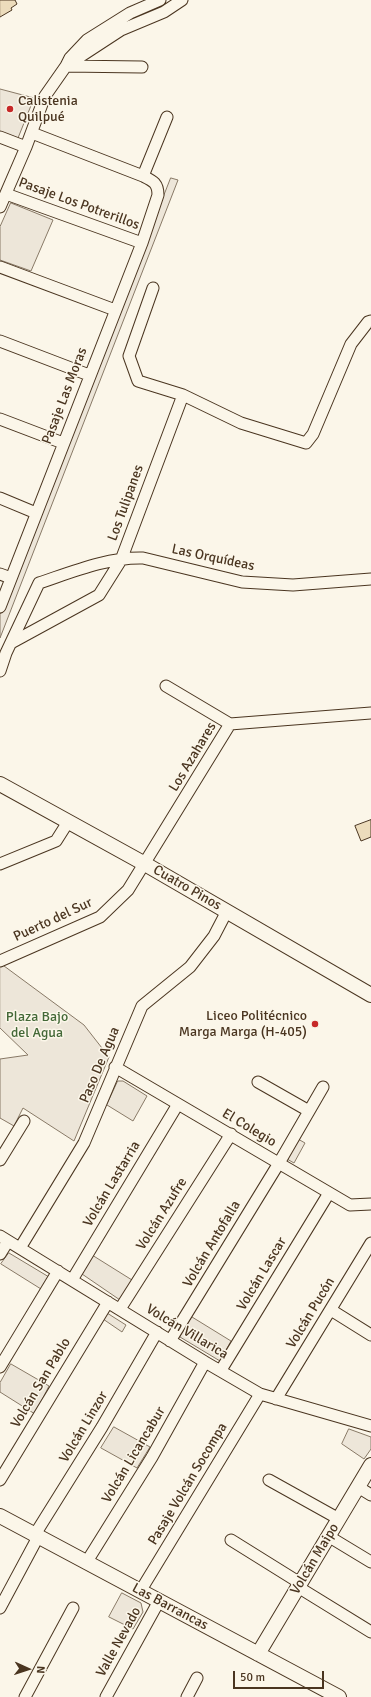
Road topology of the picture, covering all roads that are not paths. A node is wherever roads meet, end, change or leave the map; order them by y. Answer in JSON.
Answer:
{"nodes":[{"id":1,"x":160,"y":0,"type":"edge"},
{"id":2,"x":182,"y":0,"type":"edge"},
{"id":3,"x":66,"y":66,"type":"junction"},
{"id":4,"x":142,"y":67,"type":"dead end"},
{"id":5,"x":167,"y":117,"type":"dead end"},
{"id":6,"x":32,"y":133,"type":"junction"},
{"id":7,"x":0,"y":137,"type":"edge"},
{"id":8,"x":26,"y":147,"type":"junction"},
{"id":9,"x":143,"y":176,"type":"junction"},
{"id":10,"x":6,"y":194,"type":"junction"},
{"id":11,"x":0,"y":207,"type":"edge"},
{"id":12,"x":142,"y":243,"type":"junction"},
{"id":13,"x":0,"y":266,"type":"edge"},
{"id":14,"x":154,"y":288,"type":"dead end"},
{"id":15,"x":115,"y":310,"type":"junction"},
{"id":16,"x":371,"y":321,"type":"edge"},
{"id":17,"x":0,"y":341,"type":"edge"},
{"id":18,"x":89,"y":375,"type":"junction"},
{"id":19,"x":183,"y":395,"type":"junction"},
{"id":20,"x":0,"y":419,"type":"edge"},
{"id":21,"x":63,"y":443,"type":"junction"},
{"id":22,"x":0,"y":498,"type":"edge"},
{"id":23,"x":36,"y":513,"type":"junction"},
{"id":24,"x":121,"y":560,"type":"junction"},
{"id":25,"x":0,"y":574,"type":"edge"},
{"id":26,"x":11,"y":578,"type":"junction"},
{"id":27,"x":371,"y":579,"type":"edge"},
{"id":28,"x":0,"y":607,"type":"edge"},
{"id":29,"x":9,"y":648,"type":"junction"},
{"id":30,"x":0,"y":671,"type":"edge"},
{"id":31,"x":166,"y":686,"type":"dead end"},
{"id":32,"x":371,"y":713,"type":"edge"},
{"id":33,"x":230,"y":724,"type":"junction"},
{"id":34,"x":0,"y":784,"type":"edge"},
{"id":35,"x":68,"y":822,"type":"junction"},
{"id":36,"x":0,"y":864,"type":"edge"},
{"id":37,"x":145,"y":864,"type":"junction"},
{"id":38,"x":227,"y":911,"type":"junction"},
{"id":39,"x":0,"y":961,"type":"edge"},
{"id":40,"x":371,"y":995,"type":"edge"},
{"id":41,"x":115,"y":1067,"type":"junction"},
{"id":42,"x":258,"y":1082,"type":"dead end"},
{"id":43,"x":323,"y":1087,"type":"dead end"},
{"id":44,"x":178,"y":1104,"type":"junction"},
{"id":45,"x":309,"y":1111,"type":"junction"},
{"id":46,"x":24,"y":1121,"type":"dead end"},
{"id":47,"x":231,"y":1134,"type":"junction"},
{"id":48,"x":0,"y":1160,"type":"edge"},
{"id":49,"x":279,"y":1163,"type":"junction"},
{"id":50,"x":329,"y":1193,"type":"junction"},
{"id":51,"x":371,"y":1204,"type":"edge"},
{"id":52,"x":4,"y":1238,"type":"edge"},
{"id":53,"x":371,"y":1244,"type":"edge"},
{"id":54,"x":20,"y":1248,"type":"junction"},
{"id":55,"x":0,"y":1254,"type":"edge"},
{"id":56,"x":368,"y":1257,"type":"edge"},
{"id":57,"x":58,"y":1271,"type":"junction"},
{"id":58,"x":72,"y":1280,"type":"junction"},
{"id":59,"x":108,"y":1302,"type":"junction"},
{"id":60,"x":120,"y":1309,"type":"junction"},
{"id":61,"x":330,"y":1310,"type":"junction"},
{"id":62,"x":157,"y":1332,"type":"junction"},
{"id":63,"x":371,"y":1335,"type":"edge"},
{"id":64,"x":170,"y":1341,"type":"junction"},
{"id":65,"x":206,"y":1362,"type":"junction"},
{"id":66,"x":0,"y":1367,"type":"edge"},
{"id":67,"x":221,"y":1370,"type":"junction"},
{"id":68,"x":260,"y":1394,"type":"junction"},
{"id":69,"x":276,"y":1399,"type":"junction"},
{"id":70,"x":371,"y":1426,"type":"edge"},
{"id":71,"x":371,"y":1465,"type":"edge"},
{"id":72,"x":0,"y":1480,"type":"edge"},
{"id":73,"x":269,"y":1480,"type":"dead end"},
{"id":74,"x":358,"y":1487,"type":"junction"},
{"id":75,"x":371,"y":1495,"type":"edge"},
{"id":76,"x":0,"y":1516,"type":"edge"},
{"id":77,"x":339,"y":1520,"type":"junction"},
{"id":78,"x":328,"y":1536,"type":"junction"},
{"id":79,"x":36,"y":1537,"type":"junction"},
{"id":80,"x":231,"y":1540,"type":"dead end"},
{"id":81,"x":371,"y":1562,"type":"edge"},
{"id":82,"x":86,"y":1563,"type":"junction"},
{"id":83,"x":299,"y":1585,"type":"junction"},
{"id":84,"x":141,"y":1590,"type":"junction"},
{"id":85,"x":159,"y":1601,"type":"junction"},
{"id":86,"x":0,"y":1608,"type":"edge"},
{"id":87,"x":72,"y":1608,"type":"dead end"},
{"id":88,"x":371,"y":1632,"type":"edge"},
{"id":89,"x":258,"y":1654,"type":"junction"},
{"id":90,"x":197,"y":1678,"type":"dead end"},
{"id":91,"x":25,"y":1697,"type":"edge"},
{"id":92,"x":106,"y":1697,"type":"edge"},
{"id":93,"x":187,"y":1697,"type":"edge"},
{"id":94,"x":339,"y":1697,"type":"edge"}],
"edges":[{"from":1,"to":3,"type":"street"},
{"from":2,"to":3,"type":"street"},
{"from":3,"to":4,"type":"street"},
{"from":3,"to":6,"type":"street"},
{"from":5,"to":9,"type":"street"},
{"from":6,"to":8,"type":"street"},
{"from":6,"to":9,"type":"street"},
{"from":7,"to":8,"type":"street"},
{"from":8,"to":10,"type":"street"},
{"from":9,"to":12,"type":"street","name":"Pasaje Las Moras"},
{"from":10,"to":11,"type":"street"},
{"from":10,"to":12,"type":"street","name":"Pasaje Los Potrerillos"},
{"from":12,"to":15,"type":"street","name":"Pasaje Las Moras"},
{"from":13,"to":15,"type":"street"},
{"from":14,"to":19,"type":"street"},
{"from":15,"to":18,"type":"street","name":"Pasaje Las Moras"},
{"from":16,"to":19,"type":"street"},
{"from":17,"to":18,"type":"street"},
{"from":18,"to":21,"type":"street","name":"Pasaje Las Moras"},
{"from":19,"to":24,"type":"street","name":"Los Tulipanes"},
{"from":20,"to":21,"type":"street"},
{"from":21,"to":23,"type":"street","name":"Pasaje Las Moras"},
{"from":22,"to":23,"type":"street"},
{"from":23,"to":26,"type":"street","name":"Pasaje Las Moras"},
{"from":24,"to":27,"type":"street","name":"Las Orquídeas"},
{"from":24,"to":29,"type":"street"},
{"from":24,"to":29,"type":"street","name":"Los Tulipanes"},
{"from":25,"to":26,"type":"street"},
{"from":26,"to":28,"type":"street","name":"Pasaje Las Moras"},
{"from":29,"to":30,"type":"street","name":"Los Tulipanes"},
{"from":31,"to":33,"type":"street"},
{"from":32,"to":33,"type":"street","name":"Los Azahares"},
{"from":33,"to":37,"type":"street","name":"Los Azahares"},
{"from":34,"to":35,"type":"street","name":"Cuatro Pinos"},
{"from":35,"to":36,"type":"street"},
{"from":35,"to":37,"type":"street","name":"Cuatro Pinos"},
{"from":37,"to":38,"type":"street","name":"Cuatro Pinos"},
{"from":37,"to":39,"type":"street","name":"Puerto del Sur"},
{"from":38,"to":40,"type":"street","name":"Cuatro Pinos"},
{"from":38,"to":41,"type":"street","name":"Paso De Agua"},
{"from":41,"to":44,"type":"street","name":"El Colegio"},
{"from":41,"to":54,"type":"street","name":"Paso De Agua"},
{"from":42,"to":45,"type":"street"},
{"from":43,"to":45,"type":"street","name":"Volcán Antofalla"},
{"from":44,"to":47,"type":"street","name":"El Colegio"},
{"from":44,"to":58,"type":"street","name":"Volcán Lastarria"},
{"from":45,"to":49,"type":"street","name":"Volcán Antofalla"},
{"from":46,"to":48,"type":"street"},
{"from":47,"to":49,"type":"street","name":"El Colegio"},
{"from":47,"to":60,"type":"street","name":"Volcán Azufre"},
{"from":49,"to":50,"type":"street","name":"El Colegio"},
{"from":49,"to":64,"type":"street","name":"Volcán Antofalla"},
{"from":50,"to":51,"type":"street","name":"El Colegio"},
{"from":50,"to":67,"type":"street","name":"Volcán Lascar"},
{"from":52,"to":54,"type":"street","name":"Volcán Villarica"},
{"from":52,"to":55,"type":"street"},
{"from":53,"to":56,"type":"street","name":"Volcán Pucón"},
{"from":54,"to":57,"type":"street","name":"Volcán Villarica"},
{"from":56,"to":61,"type":"street","name":"Volcán Pucón"},
{"from":57,"to":58,"type":"street","name":"Volcán Villarica"},
{"from":57,"to":66,"type":"street"},
{"from":58,"to":59,"type":"street","name":"Volcán Villarica"},
{"from":59,"to":60,"type":"street","name":"Volcán Villarica"},
{"from":59,"to":72,"type":"street","name":"Volcán San Pablo"},
{"from":60,"to":62,"type":"street","name":"Volcán Villarica"},
{"from":61,"to":63,"type":"street"},
{"from":61,"to":69,"type":"street","name":"Volcán Pucón"},
{"from":62,"to":64,"type":"street","name":"Volcán Villarica"},
{"from":62,"to":79,"type":"street","name":"Volcán Linzor"},
{"from":64,"to":65,"type":"street","name":"Volcán Villarica"},
{"from":65,"to":67,"type":"street","name":"Volcán Villarica"},
{"from":65,"to":82,"type":"street","name":"Volcán Licancabur"},
{"from":67,"to":68,"type":"street","name":"Volcán Villarica"},
{"from":68,"to":69,"type":"street","name":"Volcán Villarica"},
{"from":68,"to":84,"type":"street","name":"Pasaje Volcán Socompa"},
{"from":69,"to":70,"type":"street","name":"Volcán Villarica"},
{"from":71,"to":74,"type":"street","name":"Volcán Maipo"},
{"from":73,"to":77,"type":"street"},
{"from":74,"to":75,"type":"street"},
{"from":74,"to":77,"type":"street","name":"Volcán Maipo"},
{"from":76,"to":79,"type":"street","name":"Las Barrancas"},
{"from":77,"to":78,"type":"street","name":"Volcán Maipo"},
{"from":78,"to":81,"type":"street"},
{"from":78,"to":83,"type":"street","name":"Volcán Maipo"},
{"from":79,"to":82,"type":"street","name":"Las Barrancas"},
{"from":79,"to":86,"type":"street","name":"Volcán Linzor"},
{"from":80,"to":83,"type":"street"},
{"from":82,"to":84,"type":"street","name":"Las Barrancas"},
{"from":83,"to":88,"type":"street"},
{"from":83,"to":89,"type":"street","name":"Volcán Maipo"},
{"from":84,"to":85,"type":"street","name":"Las Barrancas"},
{"from":85,"to":89,"type":"street","name":"Las Barrancas"},
{"from":85,"to":92,"type":"street","name":"Valle Nevado"},
{"from":87,"to":91,"type":"street"},
{"from":89,"to":94,"type":"street","name":"Las Barrancas"},
{"from":90,"to":93,"type":"street"}]}
